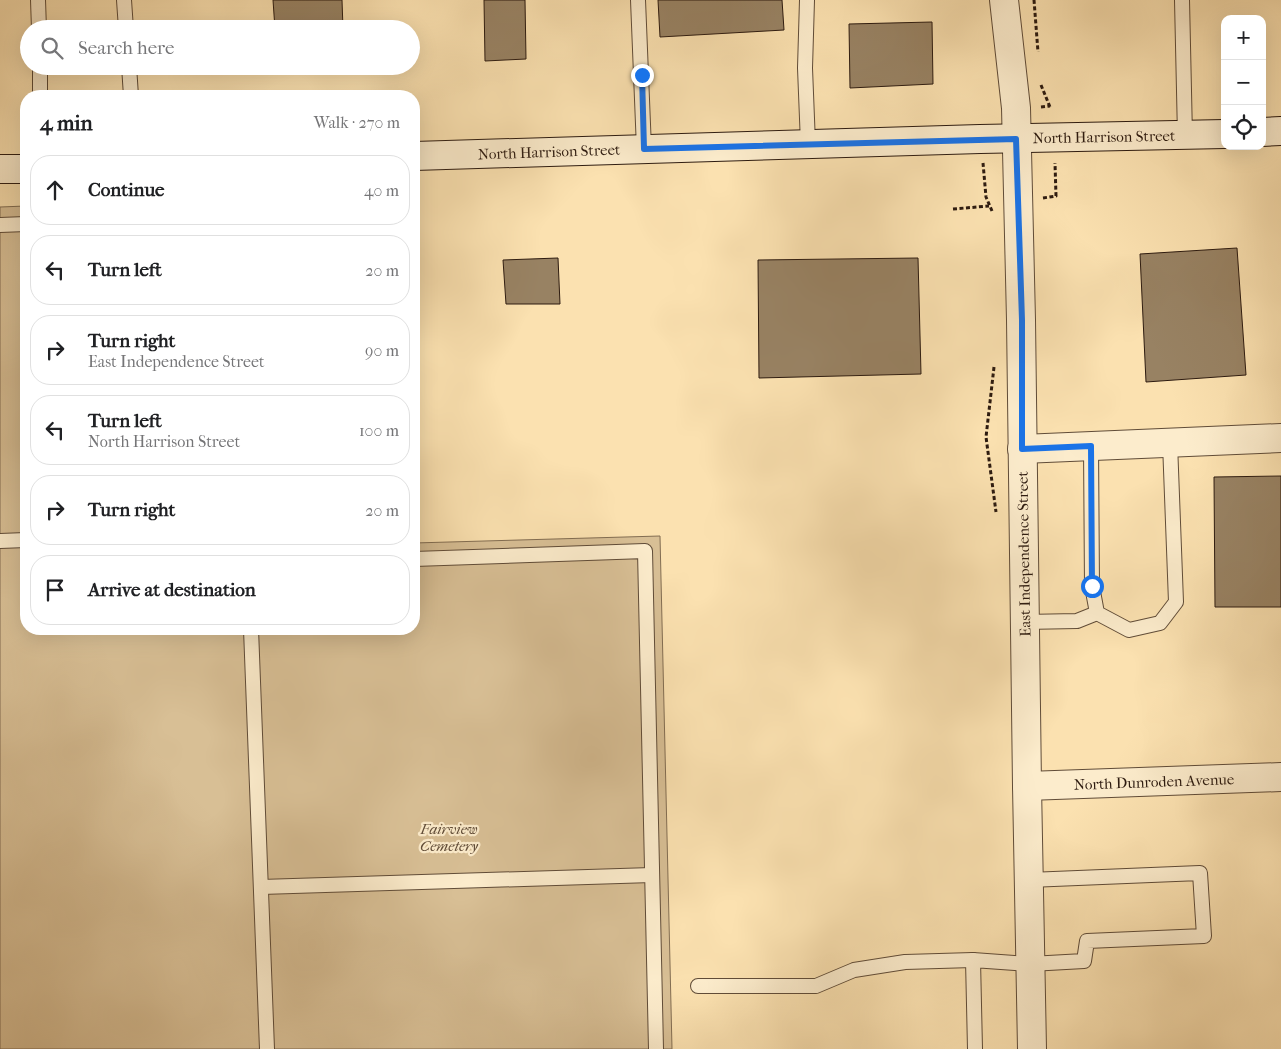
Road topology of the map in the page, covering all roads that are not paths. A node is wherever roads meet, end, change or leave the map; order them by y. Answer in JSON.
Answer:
{"nodes":[{"id":1,"x":38,"y":0,"type":"edge"},
{"id":2,"x":124,"y":0,"type":"edge"},
{"id":3,"x":638,"y":0,"type":"edge"},
{"id":4,"x":806,"y":0,"type":"edge"},
{"id":5,"x":1004,"y":0,"type":"edge"},
{"id":6,"x":1182,"y":0,"type":"edge"},
{"id":7,"x":38,"y":20,"type":"edge"},
{"id":8,"x":125,"y":20,"type":"edge"},
{"id":9,"x":40,"y":75,"type":"edge"},
{"id":10,"x":130,"y":75,"type":"edge"},
{"id":11,"x":40,"y":90,"type":"edge"},
{"id":12,"x":131,"y":90,"type":"edge"},
{"id":13,"x":1281,"y":131,"type":"edge"},
{"id":14,"x":1266,"y":132,"type":"edge"},
{"id":15,"x":1221,"y":134,"type":"edge"},
{"id":16,"x":1185,"y":136,"type":"junction"},
{"id":17,"x":1016,"y":139,"type":"junction"},
{"id":18,"x":808,"y":144,"type":"junction"},
{"id":19,"x":644,"y":149,"type":"junction"},
{"id":20,"x":420,"y":156,"type":"edge"},
{"id":21,"x":20,"y":168,"type":"edge"},
{"id":22,"x":0,"y":169,"type":"edge"},
{"id":23,"x":0,"y":224,"type":"edge"},
{"id":24,"x":20,"y":224,"type":"edge"},
{"id":25,"x":1281,"y":438,"type":"edge"},
{"id":26,"x":1170,"y":443,"type":"junction"},
{"id":27,"x":1091,"y":446,"type":"junction"},
{"id":28,"x":1022,"y":449,"type":"junction"},
{"id":29,"x":20,"y":540,"type":"edge"},
{"id":30,"x":0,"y":541,"type":"edge"},
{"id":31,"x":420,"y":559,"type":"edge"},
{"id":32,"x":1097,"y":613,"type":"junction"},
{"id":33,"x":1024,"y":622,"type":"junction"},
{"id":34,"x":251,"y":635,"type":"edge"},
{"id":35,"x":1281,"y":778,"type":"edge"},
{"id":36,"x":1026,"y":786,"type":"junction"},
{"id":37,"x":652,"y":875,"type":"junction"},
{"id":38,"x":1029,"y":880,"type":"junction"},
{"id":39,"x":261,"y":887,"type":"junction"},
{"id":40,"x":974,"y":960,"type":"junction"},
{"id":41,"x":1030,"y":964,"type":"junction"},
{"id":42,"x":698,"y":986,"type":"dead end"},
{"id":43,"x":267,"y":1049,"type":"edge"},
{"id":44,"x":656,"y":1049,"type":"edge"},
{"id":45,"x":975,"y":1049,"type":"edge"},
{"id":46,"x":1032,"y":1049,"type":"edge"}],
"edges":[{"from":1,"to":7,"type":"lane"},
{"from":2,"to":8,"type":"lane"},
{"from":3,"to":19,"type":"lane"},
{"from":4,"to":18,"type":"lane"},
{"from":5,"to":17,"type":"street","name":"East Independence Street"},
{"from":6,"to":16,"type":"lane"},
{"from":9,"to":11,"type":"lane"},
{"from":10,"to":12,"type":"lane"},
{"from":13,"to":14,"type":"street"},
{"from":15,"to":16,"type":"street","name":"North Harrison Street"},
{"from":16,"to":17,"type":"street","name":"North Harrison Street"},
{"from":17,"to":18,"type":"street","name":"North Harrison Street"},
{"from":17,"to":28,"type":"street","name":"East Independence Street"},
{"from":18,"to":19,"type":"street","name":"North Harrison Street"},
{"from":19,"to":20,"type":"street","name":"North Harrison Street"},
{"from":21,"to":22,"type":"street"},
{"from":23,"to":24,"type":"lane"},
{"from":25,"to":26,"type":"street"},
{"from":26,"to":27,"type":"street"},
{"from":26,"to":32,"type":"lane"},
{"from":27,"to":28,"type":"street"},
{"from":27,"to":32,"type":"lane"},
{"from":28,"to":33,"type":"street","name":"East Independence Street"},
{"from":29,"to":30,"type":"lane"},
{"from":31,"to":37,"type":"lane"},
{"from":32,"to":33,"type":"lane"},
{"from":33,"to":36,"type":"street","name":"East Independence Street"},
{"from":34,"to":39,"type":"lane"},
{"from":35,"to":36,"type":"street","name":"North Dunroden Avenue"},
{"from":36,"to":38,"type":"street","name":"East Independence Street"},
{"from":37,"to":39,"type":"lane"},
{"from":37,"to":44,"type":"lane"},
{"from":38,"to":41,"type":"street","name":"East Independence Street"},
{"from":38,"to":41,"type":"lane"},
{"from":39,"to":43,"type":"lane"},
{"from":40,"to":41,"type":"lane"},
{"from":40,"to":42,"type":"lane"},
{"from":40,"to":45,"type":"lane"},
{"from":41,"to":46,"type":"street","name":"East Independence Street"}]}
